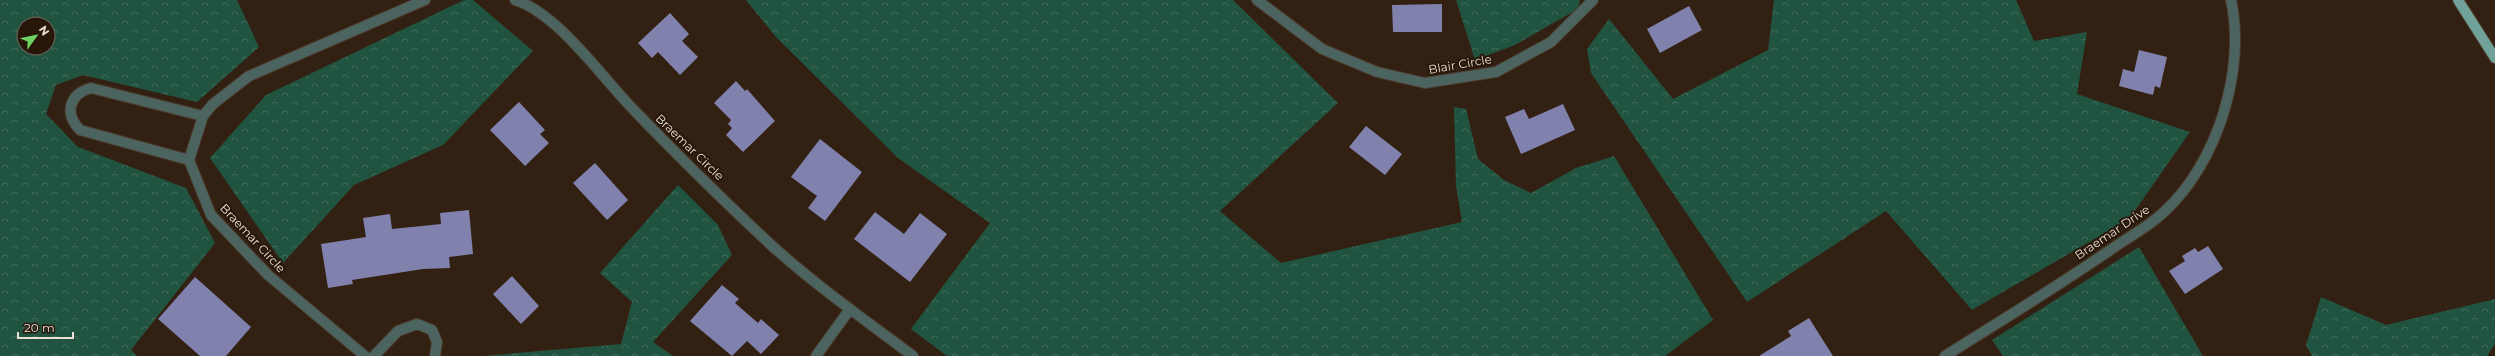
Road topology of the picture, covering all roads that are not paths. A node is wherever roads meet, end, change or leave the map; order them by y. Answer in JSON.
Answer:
{"nodes":[{"id":1,"x":426,"y":0,"type":"edge"},
{"id":2,"x":515,"y":0,"type":"edge"},
{"id":3,"x":1257,"y":0,"type":"edge"},
{"id":4,"x":1593,"y":0,"type":"edge"},
{"id":5,"x":2231,"y":0,"type":"edge"},
{"id":6,"x":2458,"y":0,"type":"edge"},
{"id":7,"x":533,"y":4,"type":"edge"},
{"id":8,"x":2495,"y":58,"type":"edge"},
{"id":9,"x":203,"y":116,"type":"junction"},
{"id":10,"x":189,"y":160,"type":"junction"},
{"id":11,"x":850,"y":309,"type":"junction"},
{"id":12,"x":365,"y":356,"type":"edge"},
{"id":13,"x":374,"y":356,"type":"edge"},
{"id":14,"x":435,"y":356,"type":"edge"},
{"id":15,"x":816,"y":356,"type":"edge"},
{"id":16,"x":912,"y":356,"type":"edge"},
{"id":17,"x":1945,"y":356,"type":"edge"}],
"edges":[{"from":1,"to":9,"type":"street"},
{"from":2,"to":7,"type":"street","name":"Braemar Circle"},
{"from":3,"to":4,"type":"street","name":"Blair Circle"},
{"from":5,"to":17,"type":"street","name":"Braemar Drive"},
{"from":6,"to":8,"type":"main road"},
{"from":7,"to":11,"type":"street","name":"Braemar Circle"},
{"from":9,"to":10,"type":"street"},
{"from":9,"to":10,"type":"street"},
{"from":10,"to":12,"type":"street","name":"Braemar Circle"},
{"from":11,"to":15,"type":"street"},
{"from":11,"to":16,"type":"street","name":"Braemar Circle"},
{"from":13,"to":14,"type":"street"}]}
